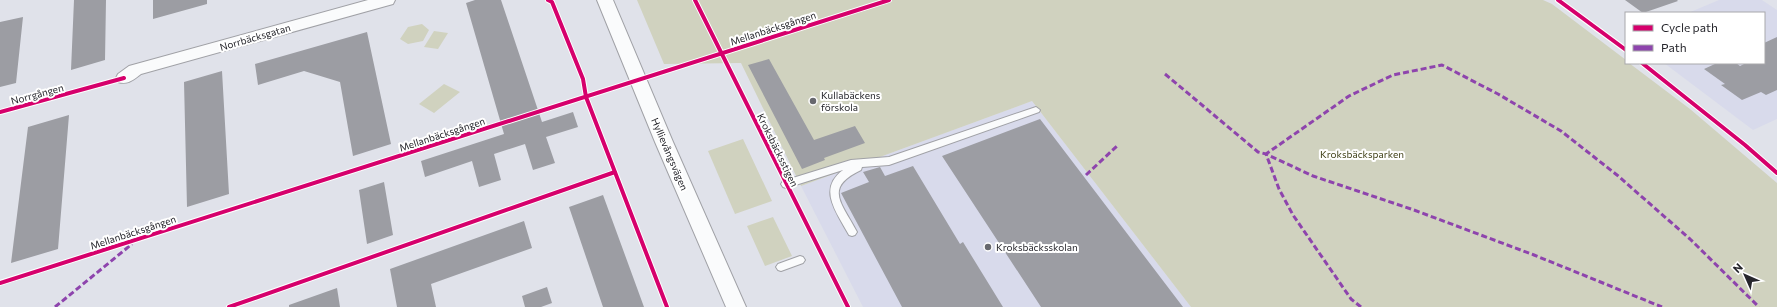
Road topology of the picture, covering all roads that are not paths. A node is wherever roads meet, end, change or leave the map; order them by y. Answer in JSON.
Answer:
{"nodes":[{"id":1,"x":387,"y":0,"type":"edge"},
{"id":2,"x":605,"y":0,"type":"edge"},
{"id":3,"x":124,"y":78,"type":"dead end"},
{"id":4,"x":1036,"y":110,"type":"dead end"},
{"id":5,"x":870,"y":162,"type":"junction"},
{"id":6,"x":786,"y":184,"type":"dead end"},
{"id":7,"x":852,"y":232,"type":"dead end"},
{"id":8,"x":800,"y":260,"type":"dead end"},
{"id":9,"x":781,"y":267,"type":"dead end"},
{"id":10,"x":736,"y":307,"type":"edge"}],
"edges":[{"from":1,"to":3,"type":"street","name":"Norrbäcksgatan"},
{"from":2,"to":10,"type":"street","name":"Hyllievångsvägen"},
{"from":4,"to":5,"type":"lane"},
{"from":5,"to":6,"type":"lane"},
{"from":5,"to":7,"type":"lane"},
{"from":8,"to":9,"type":"lane"}]}
